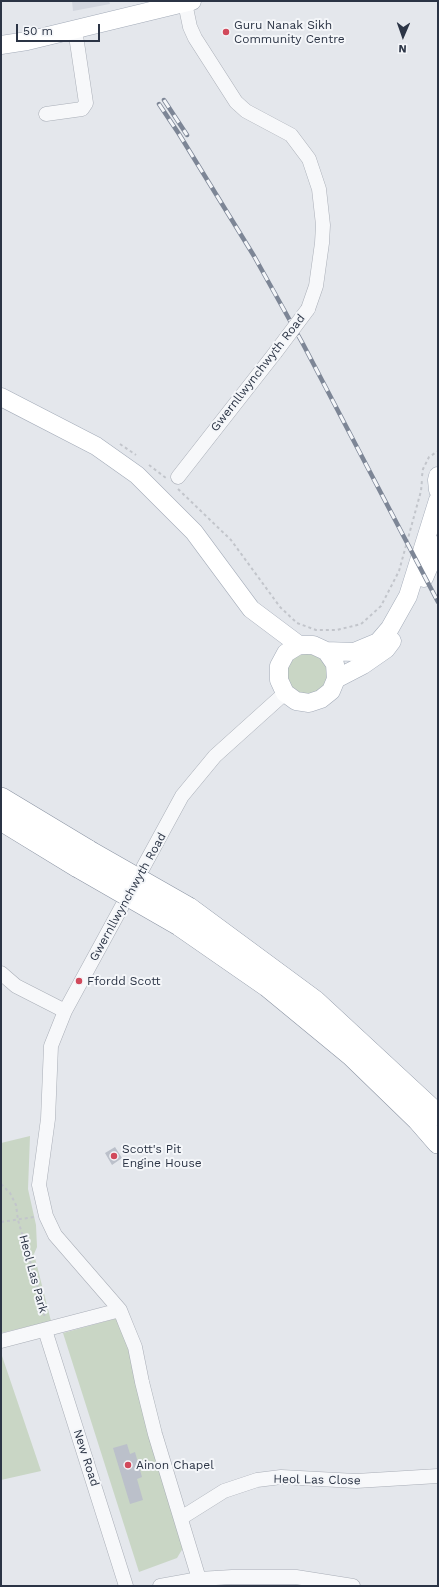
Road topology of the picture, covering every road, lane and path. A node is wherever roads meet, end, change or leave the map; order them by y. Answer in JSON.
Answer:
{"nodes":[{"id":1,"x":178,"y":3,"type":"edge"},
{"id":2,"x":75,"y":29,"type":"junction"},
{"id":3,"x":1,"y":44,"type":"edge"},
{"id":4,"x":46,"y":114,"type":"dead end"},
{"id":5,"x":1,"y":397,"type":"edge"},
{"id":6,"x":438,"y":451,"type":"edge"},
{"id":7,"x":438,"y":476,"type":"edge"},
{"id":8,"x":178,"y":477,"type":"joint"},
{"id":9,"x":438,"y":490,"type":"edge"},
{"id":10,"x":438,"y":500,"type":"edge"},
{"id":11,"x":438,"y":545,"type":"edge"},
{"id":12,"x":299,"y":646,"type":"junction"},
{"id":13,"x":326,"y":651,"type":"junction"},
{"id":14,"x":336,"y":680,"type":"junction"},
{"id":15,"x":286,"y":693,"type":"junction"},
{"id":16,"x":3,"y":804,"type":"edge"},
{"id":17,"x":184,"y":917,"type":"junction"},
{"id":18,"x":1,"y":973,"type":"edge"},
{"id":19,"x":65,"y":1011,"type":"junction"},
{"id":20,"x":438,"y":1115,"type":"edge"},
{"id":21,"x":438,"y":1143,"type":"edge"},
{"id":22,"x":1,"y":1184,"type":"edge"},
{"id":23,"x":46,"y":1216,"type":"junction"},
{"id":24,"x":18,"y":1220,"type":"junction"},
{"id":25,"x":1,"y":1222,"type":"edge"},
{"id":26,"x":120,"y":1310,"type":"junction"},
{"id":27,"x":46,"y":1329,"type":"junction"},
{"id":28,"x":1,"y":1341,"type":"edge"},
{"id":29,"x":438,"y":1476,"type":"edge"},
{"id":30,"x":181,"y":1518,"type":"junction"},
{"id":31,"x":199,"y":1579,"type":"junction"},
{"id":32,"x":126,"y":1586,"type":"edge"},
{"id":33,"x":160,"y":1586,"type":"edge"},
{"id":34,"x":353,"y":1586,"type":"edge"}],
"edges":[{"from":1,"to":2,"type":"main road"},
{"from":1,"to":8,"type":"street","name":"Gwernllwynchwyth Road","bridge":true},
{"from":2,"to":3,"type":"main road"},
{"from":2,"to":4,"type":"street"},
{"from":5,"to":12,"type":"main road"},
{"from":6,"to":8,"type":"path"},
{"from":7,"to":9,"type":"main road"},
{"from":10,"to":13,"type":"main road"},
{"from":11,"to":14,"type":"main road"},
{"from":12,"to":13,"type":"main road"},
{"from":12,"to":15,"type":"main road"},
{"from":13,"to":14,"type":"main road"},
{"from":14,"to":15,"type":"main road"},
{"from":15,"to":19,"type":"street","name":"Gwernllwynchwyth Road"},
{"from":16,"to":17,"type":"highway","bridge":true},
{"from":17,"to":20,"type":"highway"},
{"from":17,"to":21,"type":"highway"},
{"from":18,"to":19,"type":"street"},
{"from":19,"to":23,"type":"street","name":"Gwernllwynchwyth Road"},
{"from":22,"to":24,"type":"path","name":"Heol Las Park"},
{"from":23,"to":24,"type":"path","name":"Heol Las Park"},
{"from":23,"to":26,"type":"street","name":"Gwernllwynchwyth Road"},
{"from":24,"to":25,"type":"path","name":"Heol Las Park"},
{"from":24,"to":27,"type":"path","name":"Heol Las Park"},
{"from":26,"to":27,"type":"street"},
{"from":26,"to":30,"type":"street","name":"Gwernllwynchwyth Road"},
{"from":27,"to":28,"type":"street"},
{"from":27,"to":32,"type":"street","name":"New Road"},
{"from":29,"to":30,"type":"street","name":"Heol Las Close"},
{"from":30,"to":31,"type":"street","name":"Gwernllwynchwyth Road"},
{"from":31,"to":33,"type":"street"},
{"from":31,"to":34,"type":"street"}]}
